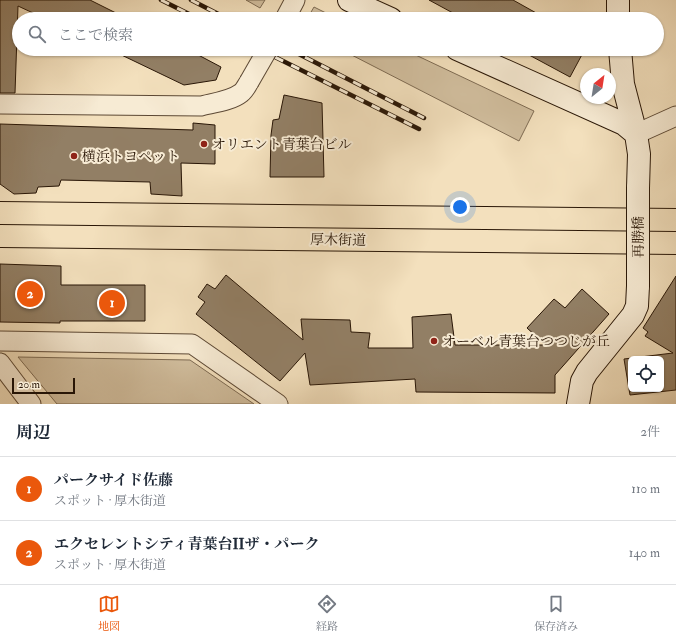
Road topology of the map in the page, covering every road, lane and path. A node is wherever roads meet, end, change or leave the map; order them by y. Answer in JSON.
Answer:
{"nodes":[{"id":1,"x":349,"y":0,"type":"edge"},
{"id":2,"x":618,"y":0,"type":"edge"},
{"id":3,"x":376,"y":12,"type":"edge"},
{"id":4,"x":618,"y":12,"type":"edge"},
{"id":5,"x":264,"y":56,"type":"edge"},
{"id":6,"x":473,"y":56,"type":"edge"},
{"id":7,"x":621,"y":56,"type":"edge"},
{"id":8,"x":0,"y":104,"type":"edge"},
{"id":9,"x":676,"y":116,"type":"edge"},
{"id":10,"x":636,"y":134,"type":"junction"},
{"id":11,"x":0,"y":214,"type":"edge"},
{"id":12,"x":676,"y":220,"type":"edge"},
{"id":13,"x":0,"y":236,"type":"edge"},
{"id":14,"x":676,"y":244,"type":"edge"},
{"id":15,"x":0,"y":341,"type":"edge"},
{"id":16,"x":0,"y":363,"type":"edge"},
{"id":17,"x":31,"y":404,"type":"edge"},
{"id":18,"x":278,"y":404,"type":"edge"},
{"id":19,"x":578,"y":404,"type":"edge"}],
"edges":[{"from":1,"to":3,"type":"street"},
{"from":2,"to":4,"type":"street"},
{"from":5,"to":8,"type":"street","bridge":true},
{"from":6,"to":10,"type":"street"},
{"from":7,"to":10,"type":"street","name":"再勝橋"},
{"from":9,"to":10,"type":"street"},
{"from":10,"to":19,"type":"street","name":"再勝橋","bridge":true},
{"from":11,"to":12,"type":"highway","name":"厚木街道"},
{"from":13,"to":14,"type":"highway","name":"厚木街道"},
{"from":15,"to":18,"type":"street"},
{"from":16,"to":17,"type":"street"}]}
